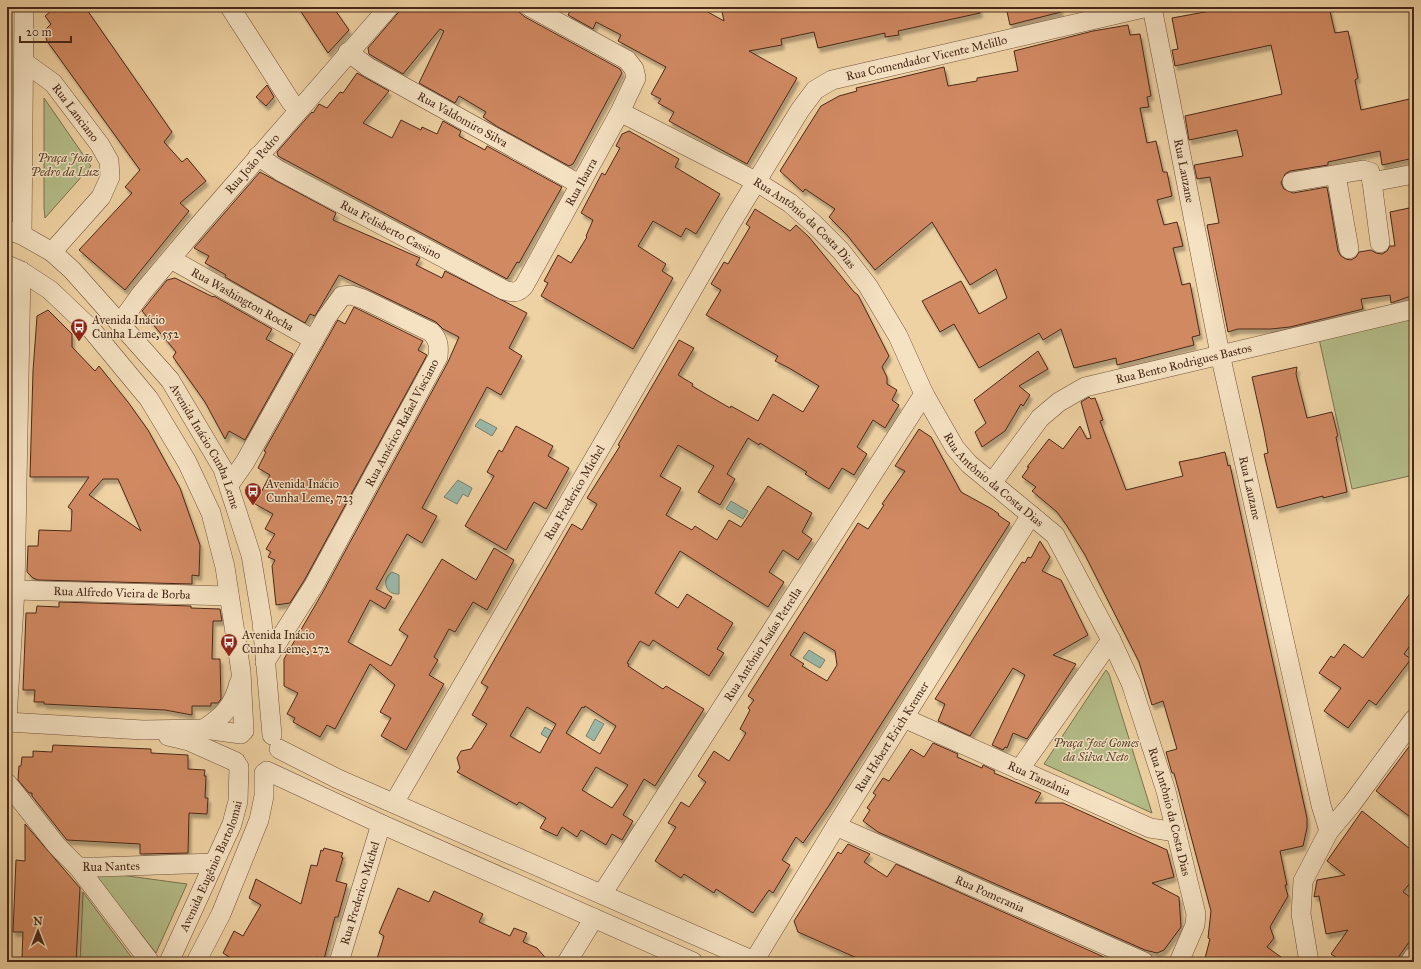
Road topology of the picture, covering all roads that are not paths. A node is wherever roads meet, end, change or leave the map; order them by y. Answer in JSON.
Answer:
{"nodes":[{"id":1,"x":24,"y":7,"type":"edge"},
{"id":2,"x":230,"y":7,"type":"edge"},
{"id":3,"x":389,"y":7,"type":"edge"},
{"id":4,"x":530,"y":7,"type":"edge"},
{"id":5,"x":1148,"y":7,"type":"edge"},
{"id":6,"x":1152,"y":7,"type":"edge"},
{"id":7,"x":348,"y":52,"type":"junction"},
{"id":8,"x":24,"y":62,"type":"junction"},
{"id":9,"x":298,"y":110,"type":"junction"},
{"id":10,"x":620,"y":112,"type":"junction"},
{"id":11,"x":258,"y":156,"type":"junction"},
{"id":12,"x":1414,"y":174,"type":"edge"},
{"id":13,"x":1336,"y":175,"type":"junction"},
{"id":14,"x":757,"y":182,"type":"junction"},
{"id":15,"x":1292,"y":182,"type":"dead end"},
{"id":16,"x":1372,"y":182,"type":"junction"},
{"id":17,"x":579,"y":184,"type":"junction"},
{"id":18,"x":14,"y":233,"type":"edge"},
{"id":19,"x":1380,"y":243,"type":"dead end"},
{"id":20,"x":1349,"y":250,"type":"dead end"},
{"id":21,"x":52,"y":252,"type":"junction"},
{"id":22,"x":171,"y":259,"type":"junction"},
{"id":23,"x":14,"y":268,"type":"edge"},
{"id":24,"x":524,"y":286,"type":"joint"},
{"id":25,"x":1414,"y":309,"type":"edge"},
{"id":26,"x":120,"y":323,"type":"junction"},
{"id":27,"x":314,"y":340,"type":"junction"},
{"id":28,"x":1220,"y":354,"type":"junction"},
{"id":29,"x":924,"y":394,"type":"junction"},
{"id":30,"x":992,"y":483,"type":"junction"},
{"id":31,"x":230,"y":484,"type":"junction"},
{"id":32,"x":1031,"y":515,"type":"junction"},
{"id":33,"x":15,"y":590,"type":"junction"},
{"id":34,"x":230,"y":596,"type":"junction"},
{"id":35,"x":1111,"y":640,"type":"junction"},
{"id":36,"x":265,"y":662,"type":"junction"},
{"id":37,"x":241,"y":672,"type":"junction"},
{"id":38,"x":904,"y":718,"type":"junction"},
{"id":39,"x":1414,"y":719,"type":"edge"},
{"id":40,"x":7,"y":721,"type":"edge"},
{"id":41,"x":204,"y":729,"type":"junction"},
{"id":42,"x":143,"y":730,"type":"junction"},
{"id":43,"x":242,"y":732,"type":"junction"},
{"id":44,"x":275,"y":742,"type":"junction"},
{"id":45,"x":238,"y":765,"type":"junction"},
{"id":46,"x":1019,"y":770,"type":"junction"},
{"id":47,"x":266,"y":772,"type":"junction"},
{"id":48,"x":7,"y":783,"type":"edge"},
{"id":49,"x":394,"y":803,"type":"junction"},
{"id":50,"x":381,"y":824,"type":"junction"},
{"id":51,"x":836,"y":826,"type":"junction"},
{"id":52,"x":1176,"y":832,"type":"junction"},
{"id":53,"x":1329,"y":832,"type":"junction"},
{"id":54,"x":214,"y":863,"type":"junction"},
{"id":55,"x":78,"y":867,"type":"junction"},
{"id":56,"x":602,"y":894,"type":"junction"},
{"id":57,"x":594,"y":918,"type":"junction"},
{"id":58,"x":1414,"y":956,"type":"edge"},
{"id":59,"x":150,"y":962,"type":"edge"},
{"id":60,"x":169,"y":962,"type":"edge"},
{"id":61,"x":196,"y":962,"type":"edge"},
{"id":62,"x":339,"y":962,"type":"edge"},
{"id":63,"x":567,"y":962,"type":"edge"},
{"id":64,"x":693,"y":962,"type":"edge"},
{"id":65,"x":755,"y":962,"type":"edge"},
{"id":66,"x":1144,"y":962,"type":"edge"},
{"id":67,"x":1178,"y":962,"type":"edge"},
{"id":68,"x":1310,"y":962,"type":"edge"},
{"id":69,"x":1410,"y":962,"type":"edge"}],
"edges":[{"from":1,"to":8,"type":"street"},
{"from":2,"to":9,"type":"street"},
{"from":3,"to":7,"type":"street","name":"Rua João Pedro"},
{"from":4,"to":10,"type":"street","name":"Rua Ibarra"},
{"from":5,"to":14,"type":"street","name":"Rua Comendador Vicente Melillo"},
{"from":6,"to":28,"type":"street","name":"Rua Lauzane"},
{"from":7,"to":9,"type":"street","name":"Rua João Pedro"},
{"from":7,"to":17,"type":"street","name":"Rua Valdomiro Silva"},
{"from":8,"to":18,"type":"street"},
{"from":8,"to":21,"type":"street","name":"Rua Lanciano"},
{"from":9,"to":11,"type":"street","name":"Rua João Pedro"},
{"from":10,"to":14,"type":"street","name":"Rua Antônio da Costa Dias"},
{"from":10,"to":17,"type":"street","name":"Rua Ibarra"},
{"from":11,"to":22,"type":"street","name":"Rua João Pedro"},
{"from":11,"to":24,"type":"street","name":"Rua Felisberto Cassino"},
{"from":12,"to":16,"type":"street"},
{"from":13,"to":15,"type":"street"},
{"from":13,"to":16,"type":"street"},
{"from":13,"to":20,"type":"street"},
{"from":14,"to":29,"type":"street","name":"Rua Antônio da Costa Dias"},
{"from":14,"to":49,"type":"street","name":"Rua Frederico Michel"},
{"from":16,"to":19,"type":"street"},
{"from":17,"to":24,"type":"street","name":"Rua Ibarra"},
{"from":18,"to":21,"type":"street","name":"Avenida Inácio Cunha Leme"},
{"from":21,"to":26,"type":"street","name":"Avenida Inácio Cunha Leme"},
{"from":22,"to":26,"type":"street","name":"Rua João Pedro"},
{"from":22,"to":27,"type":"street","name":"Rua Washington Rocha"},
{"from":23,"to":33,"type":"street"},
{"from":23,"to":34,"type":"street","name":"Avenida Inácio Cunha Leme"},
{"from":25,"to":28,"type":"street","name":"Rua Bento Rodrigues Bastos"},
{"from":26,"to":31,"type":"street","name":"Avenida Inácio Cunha Leme"},
{"from":27,"to":31,"type":"street","name":"Rua Américo Rafael Visciano"},
{"from":27,"to":36,"type":"street","name":"Rua Américo Rafael Visciano"},
{"from":28,"to":30,"type":"street","name":"Rua Bento Rodrigues Bastos"},
{"from":28,"to":53,"type":"street","name":"Rua Lauzane"},
{"from":29,"to":30,"type":"street","name":"Rua Antônio da Costa Dias"},
{"from":29,"to":56,"type":"street","name":"Rua Antônio Isaías Petrella"},
{"from":30,"to":32,"type":"street","name":"Rua Antônio da Costa Dias"},
{"from":31,"to":36,"type":"street","name":"Avenida Inácio Cunha Leme"},
{"from":32,"to":35,"type":"street","name":"Rua Antônio da Costa Dias"},
{"from":32,"to":38,"type":"street","name":"Rua Hebert Erich Kremer"},
{"from":33,"to":34,"type":"street","name":"Rua Alfredo Vieira de Borba"},
{"from":33,"to":40,"type":"street"},
{"from":34,"to":37,"type":"street","name":"Avenida Inácio Cunha Leme"},
{"from":35,"to":46,"type":"street"},
{"from":35,"to":52,"type":"street","name":"Rua Antônio da Costa Dias"},
{"from":36,"to":44,"type":"street","name":"Avenida Inácio Cunha Leme"},
{"from":37,"to":41,"type":"street"},
{"from":37,"to":43,"type":"street","name":"Avenida Inácio Cunha Leme"},
{"from":38,"to":46,"type":"street","name":"Rua Tanzânia"},
{"from":38,"to":51,"type":"street","name":"Rua Hebert Erich Kremer"},
{"from":39,"to":53,"type":"street"},
{"from":40,"to":42,"type":"street"},
{"from":41,"to":42,"type":"street"},
{"from":41,"to":43,"type":"street"},
{"from":42,"to":45,"type":"street"},
{"from":43,"to":44,"type":"street"},
{"from":43,"to":45,"type":"street"},
{"from":44,"to":47,"type":"street"},
{"from":44,"to":49,"type":"street"},
{"from":45,"to":47,"type":"street"},
{"from":45,"to":54,"type":"street","name":"Avenida Eugênio Bartolomai"},
{"from":46,"to":52,"type":"street","name":"Rua Tanzânia"},
{"from":47,"to":50,"type":"street"},
{"from":47,"to":61,"type":"street"},
{"from":48,"to":55,"type":"street"},
{"from":49,"to":56,"type":"street"},
{"from":50,"to":57,"type":"street"},
{"from":50,"to":62,"type":"street","name":"Rua Frederico Michel"},
{"from":51,"to":65,"type":"street","name":"Rua Hebert Erich Kremer"},
{"from":51,"to":66,"type":"street","name":"Rua Pomerania"},
{"from":52,"to":67,"type":"street","name":"Rua Antônio da Costa Dias"},
{"from":53,"to":68,"type":"street"},
{"from":54,"to":55,"type":"street","name":"Rua Nantes"},
{"from":54,"to":60,"type":"street","name":"Avenida Eugênio Bartolomai"},
{"from":55,"to":59,"type":"street","name":"Rua Nantes"},
{"from":56,"to":65,"type":"street"},
{"from":57,"to":63,"type":"street"},
{"from":57,"to":64,"type":"street"},
{"from":58,"to":69,"type":"street"}]}
